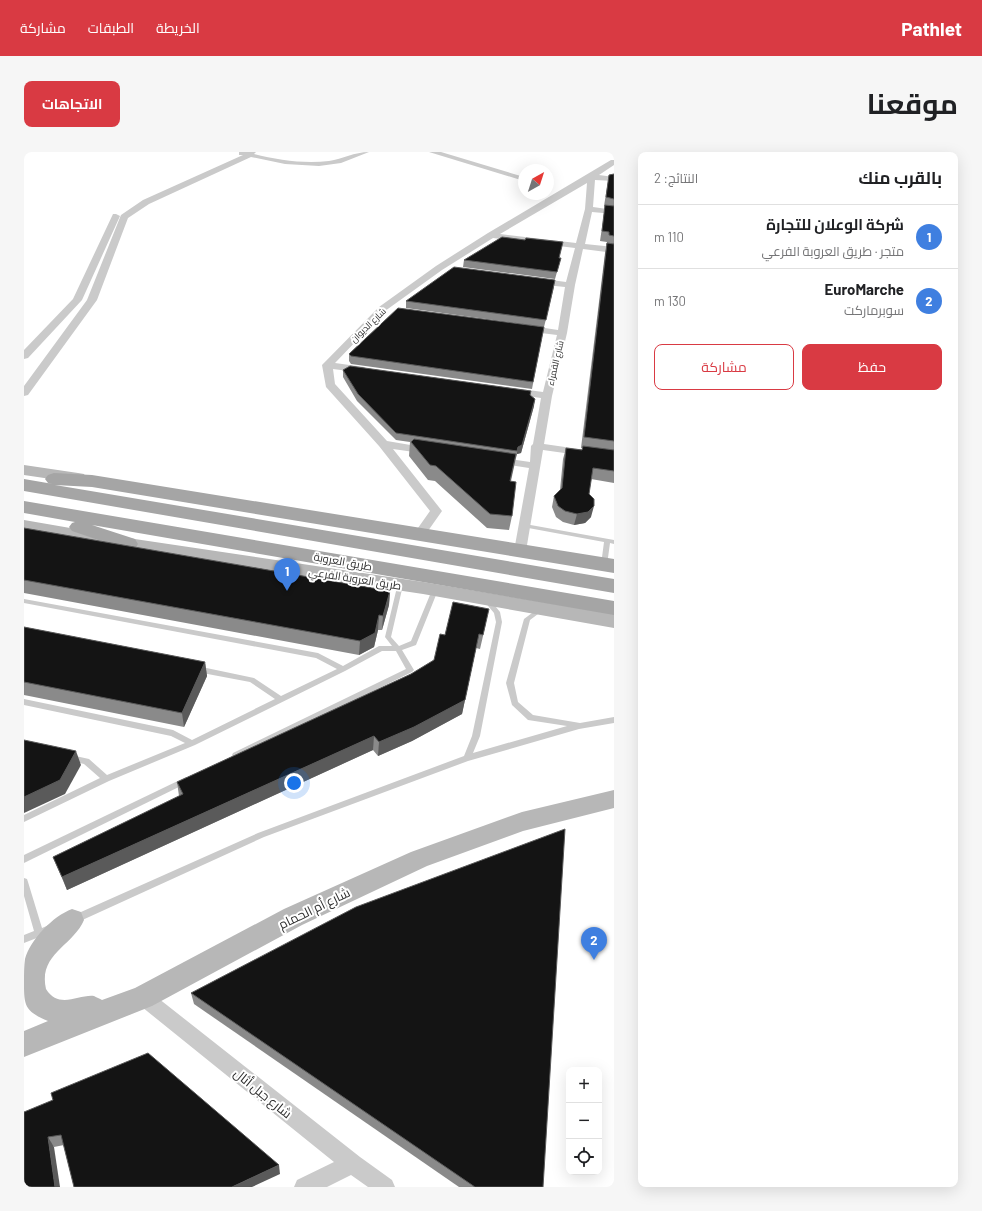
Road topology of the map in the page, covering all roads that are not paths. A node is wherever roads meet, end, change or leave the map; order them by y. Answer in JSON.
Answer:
{"nodes":[{"id":1,"x":350,"y":152,"type":"edge"},
{"id":2,"x":365,"y":152,"type":"edge"},
{"id":3,"x":433,"y":152,"type":"edge"},
{"id":4,"x":247,"y":153,"type":"edge"},
{"id":5,"x":614,"y":162,"type":"edge"},
{"id":6,"x":518,"y":177,"type":"edge"},
{"id":7,"x":592,"y":177,"type":"junction"},
{"id":8,"x":614,"y":179,"type":"edge"},
{"id":9,"x":590,"y":209,"type":"junction"},
{"id":10,"x":614,"y":212,"type":"edge"},
{"id":11,"x":491,"y":235,"type":"junction"},
{"id":12,"x":580,"y":246,"type":"junction"},
{"id":13,"x":614,"y":250,"type":"edge"},
{"id":14,"x":439,"y":268,"type":"junction"},
{"id":15,"x":454,"y":270,"type":"edge"},
{"id":16,"x":524,"y":279,"type":"edge"},
{"id":17,"x":570,"y":285,"type":"junction"},
{"id":18,"x":382,"y":309,"type":"junction"},
{"id":19,"x":398,"y":311,"type":"edge"},
{"id":20,"x":515,"y":327,"type":"edge"},
{"id":21,"x":562,"y":333,"type":"junction"},
{"id":22,"x":24,"y":356,"type":"edge"},
{"id":23,"x":327,"y":365,"type":"junction"},
{"id":24,"x":374,"y":372,"type":"edge"},
{"id":25,"x":500,"y":389,"type":"edge"},
{"id":26,"x":24,"y":393,"type":"edge"},
{"id":27,"x":547,"y":396,"type":"junction"},
{"id":28,"x":383,"y":444,"type":"junction"},
{"id":29,"x":537,"y":446,"type":"junction"},
{"id":30,"x":436,"y":452,"type":"edge"},
{"id":31,"x":614,"y":457,"type":"edge"},
{"id":32,"x":482,"y":458,"type":"edge"},
{"id":33,"x":535,"y":466,"type":"junction"},
{"id":34,"x":24,"y":470,"type":"edge"},
{"id":35,"x":24,"y":478,"type":"edge"},
{"id":36,"x":24,"y":485,"type":"edge"},
{"id":37,"x":91,"y":489,"type":"junction"},
{"id":38,"x":24,"y":507,"type":"edge"},
{"id":39,"x":24,"y":513,"type":"edge"},
{"id":40,"x":24,"y":526,"type":"edge"},
{"id":41,"x":525,"y":526,"type":"junction"},
{"id":42,"x":419,"y":535,"type":"junction"},
{"id":43,"x":611,"y":542,"type":"edge"},
{"id":44,"x":128,"y":544,"type":"junction"},
{"id":45,"x":520,"y":551,"type":"junction"},
{"id":46,"x":609,"y":566,"type":"edge"},
{"id":47,"x":400,"y":585,"type":"junction"},
{"id":48,"x":614,"y":586,"type":"edge"},
{"id":49,"x":435,"y":590,"type":"junction"},
{"id":50,"x":485,"y":599,"type":"junction"},
{"id":51,"x":24,"y":601,"type":"edge"},
{"id":52,"x":614,"y":608,"type":"edge"},
{"id":53,"x":540,"y":609,"type":"junction"},
{"id":54,"x":614,"y":621,"type":"edge"},
{"id":55,"x":398,"y":649,"type":"junction"},
{"id":56,"x":192,"y":668,"type":"edge"},
{"id":57,"x":343,"y":669,"type":"junction"},
{"id":58,"x":281,"y":700,"type":"junction"},
{"id":59,"x":24,"y":702,"type":"edge"},
{"id":60,"x":614,"y":720,"type":"edge"},
{"id":61,"x":580,"y":726,"type":"junction"},
{"id":62,"x":192,"y":743,"type":"junction"},
{"id":63,"x":63,"y":756,"type":"edge"},
{"id":64,"x":232,"y":757,"type":"edge"},
{"id":65,"x":467,"y":758,"type":"junction"},
{"id":66,"x":190,"y":777,"type":"edge"},
{"id":67,"x":106,"y":779,"type":"junction"},
{"id":68,"x":614,"y":799,"type":"edge"},
{"id":69,"x":24,"y":819,"type":"edge"},
{"id":70,"x":24,"y":859,"type":"edge"},
{"id":71,"x":24,"y":882,"type":"edge"},
{"id":72,"x":72,"y":920,"type":"junction"},
{"id":73,"x":39,"y":933,"type":"junction"},
{"id":74,"x":24,"y":939,"type":"edge"},
{"id":75,"x":143,"y":997,"type":"junction"},
{"id":76,"x":114,"y":1008,"type":"junction"},
{"id":77,"x":24,"y":1044,"type":"edge"},
{"id":78,"x":353,"y":1164,"type":"junction"},
{"id":79,"x":304,"y":1187,"type":"edge"},
{"id":80,"x":385,"y":1187,"type":"edge"}],
"edges":[{"from":1,"to":4,"type":"street"},
{"from":2,"to":4,"type":"street"},
{"from":3,"to":6,"type":"street"},
{"from":4,"to":22,"type":"street"},
{"from":4,"to":26,"type":"street"},
{"from":5,"to":7,"type":"street","name":"شارع الديوان"},
{"from":7,"to":8,"type":"street"},
{"from":7,"to":9,"type":"street","name":"شارع القمراء"},
{"from":7,"to":11,"type":"street","name":"شارع الديوان"},
{"from":9,"to":10,"type":"street"},
{"from":9,"to":12,"type":"street","name":"شارع القمراء"},
{"from":11,"to":12,"type":"street"},
{"from":11,"to":14,"type":"street","name":"شارع الديوان"},
{"from":12,"to":13,"type":"street"},
{"from":12,"to":17,"type":"street","name":"شارع القمراء"},
{"from":14,"to":15,"type":"street"},
{"from":14,"to":18,"type":"street","name":"شارع الديوان"},
{"from":16,"to":17,"type":"street"},
{"from":17,"to":21,"type":"street","name":"شارع القمراء"},
{"from":18,"to":19,"type":"street"},
{"from":18,"to":23,"type":"street","name":"شارع الديوان"},
{"from":20,"to":21,"type":"street"},
{"from":21,"to":27,"type":"street","name":"شارع القمراء"},
{"from":23,"to":24,"type":"street"},
{"from":23,"to":28,"type":"street"},
{"from":25,"to":27,"type":"street"},
{"from":27,"to":29,"type":"street","name":"شارع القمراء"},
{"from":28,"to":30,"type":"street"},
{"from":28,"to":42,"type":"street"},
{"from":29,"to":31,"type":"street"},
{"from":29,"to":33,"type":"street","name":"شارع القمراء"},
{"from":32,"to":33,"type":"street"},
{"from":33,"to":41,"type":"street","name":"شارع القمراء"},
{"from":34,"to":37,"type":"street"},
{"from":35,"to":37,"type":"main road"},
{"from":36,"to":37,"type":"main road","name":"طريق العروبة"},
{"from":37,"to":42,"type":"main road"},
{"from":37,"to":48,"type":"main road","name":"طريق العروبة"},
{"from":38,"to":52,"type":"main road","name":"طريق العروبة"},
{"from":39,"to":44,"type":"main road"},
{"from":40,"to":44,"type":"street","name":"طريق العروبة الفرعي"},
{"from":41,"to":43,"type":"lane"},
{"from":41,"to":45,"type":"street","name":"شارع القمراء"},
{"from":42,"to":45,"type":"main road"},
{"from":43,"to":46,"type":"lane"},
{"from":44,"to":47,"type":"street","name":"طريق العروبة الفرعي"},
{"from":45,"to":46,"type":"main road"},
{"from":47,"to":49,"type":"street","name":"طريق العروبة الفرعي"},
{"from":47,"to":55,"type":"lane"},
{"from":49,"to":50,"type":"street","name":"طريق العروبة الفرعي"},
{"from":49,"to":55,"type":"lane"},
{"from":50,"to":53,"type":"street","name":"طريق العروبة الفرعي"},
{"from":50,"to":65,"type":"lane"},
{"from":51,"to":57,"type":"lane"},
{"from":53,"to":54,"type":"street","name":"طريق العروبة الفرعي"},
{"from":53,"to":61,"type":"lane"},
{"from":55,"to":57,"type":"lane"},
{"from":55,"to":64,"type":"lane"},
{"from":56,"to":58,"type":"lane"},
{"from":57,"to":58,"type":"lane"},
{"from":58,"to":62,"type":"lane"},
{"from":59,"to":62,"type":"lane"},
{"from":60,"to":61,"type":"lane"},
{"from":61,"to":65,"type":"lane"},
{"from":62,"to":67,"type":"lane"},
{"from":63,"to":67,"type":"lane"},
{"from":65,"to":72,"type":"lane"},
{"from":66,"to":70,"type":"lane"},
{"from":67,"to":69,"type":"lane"},
{"from":68,"to":75,"type":"street","name":"شارع أم الحمام"},
{"from":71,"to":73,"type":"lane"},
{"from":72,"to":73,"type":"lane"},
{"from":72,"to":76,"type":"street"},
{"from":73,"to":74,"type":"lane"},
{"from":75,"to":76,"type":"street","name":"شارع أم الحمام"},
{"from":75,"to":78,"type":"street","name":"شارع جبل أثال"},
{"from":76,"to":77,"type":"street","name":"شارع أم الحمام"},
{"from":78,"to":79,"type":"street"},
{"from":78,"to":80,"type":"street","name":"شارع جبل أثال"}]}
